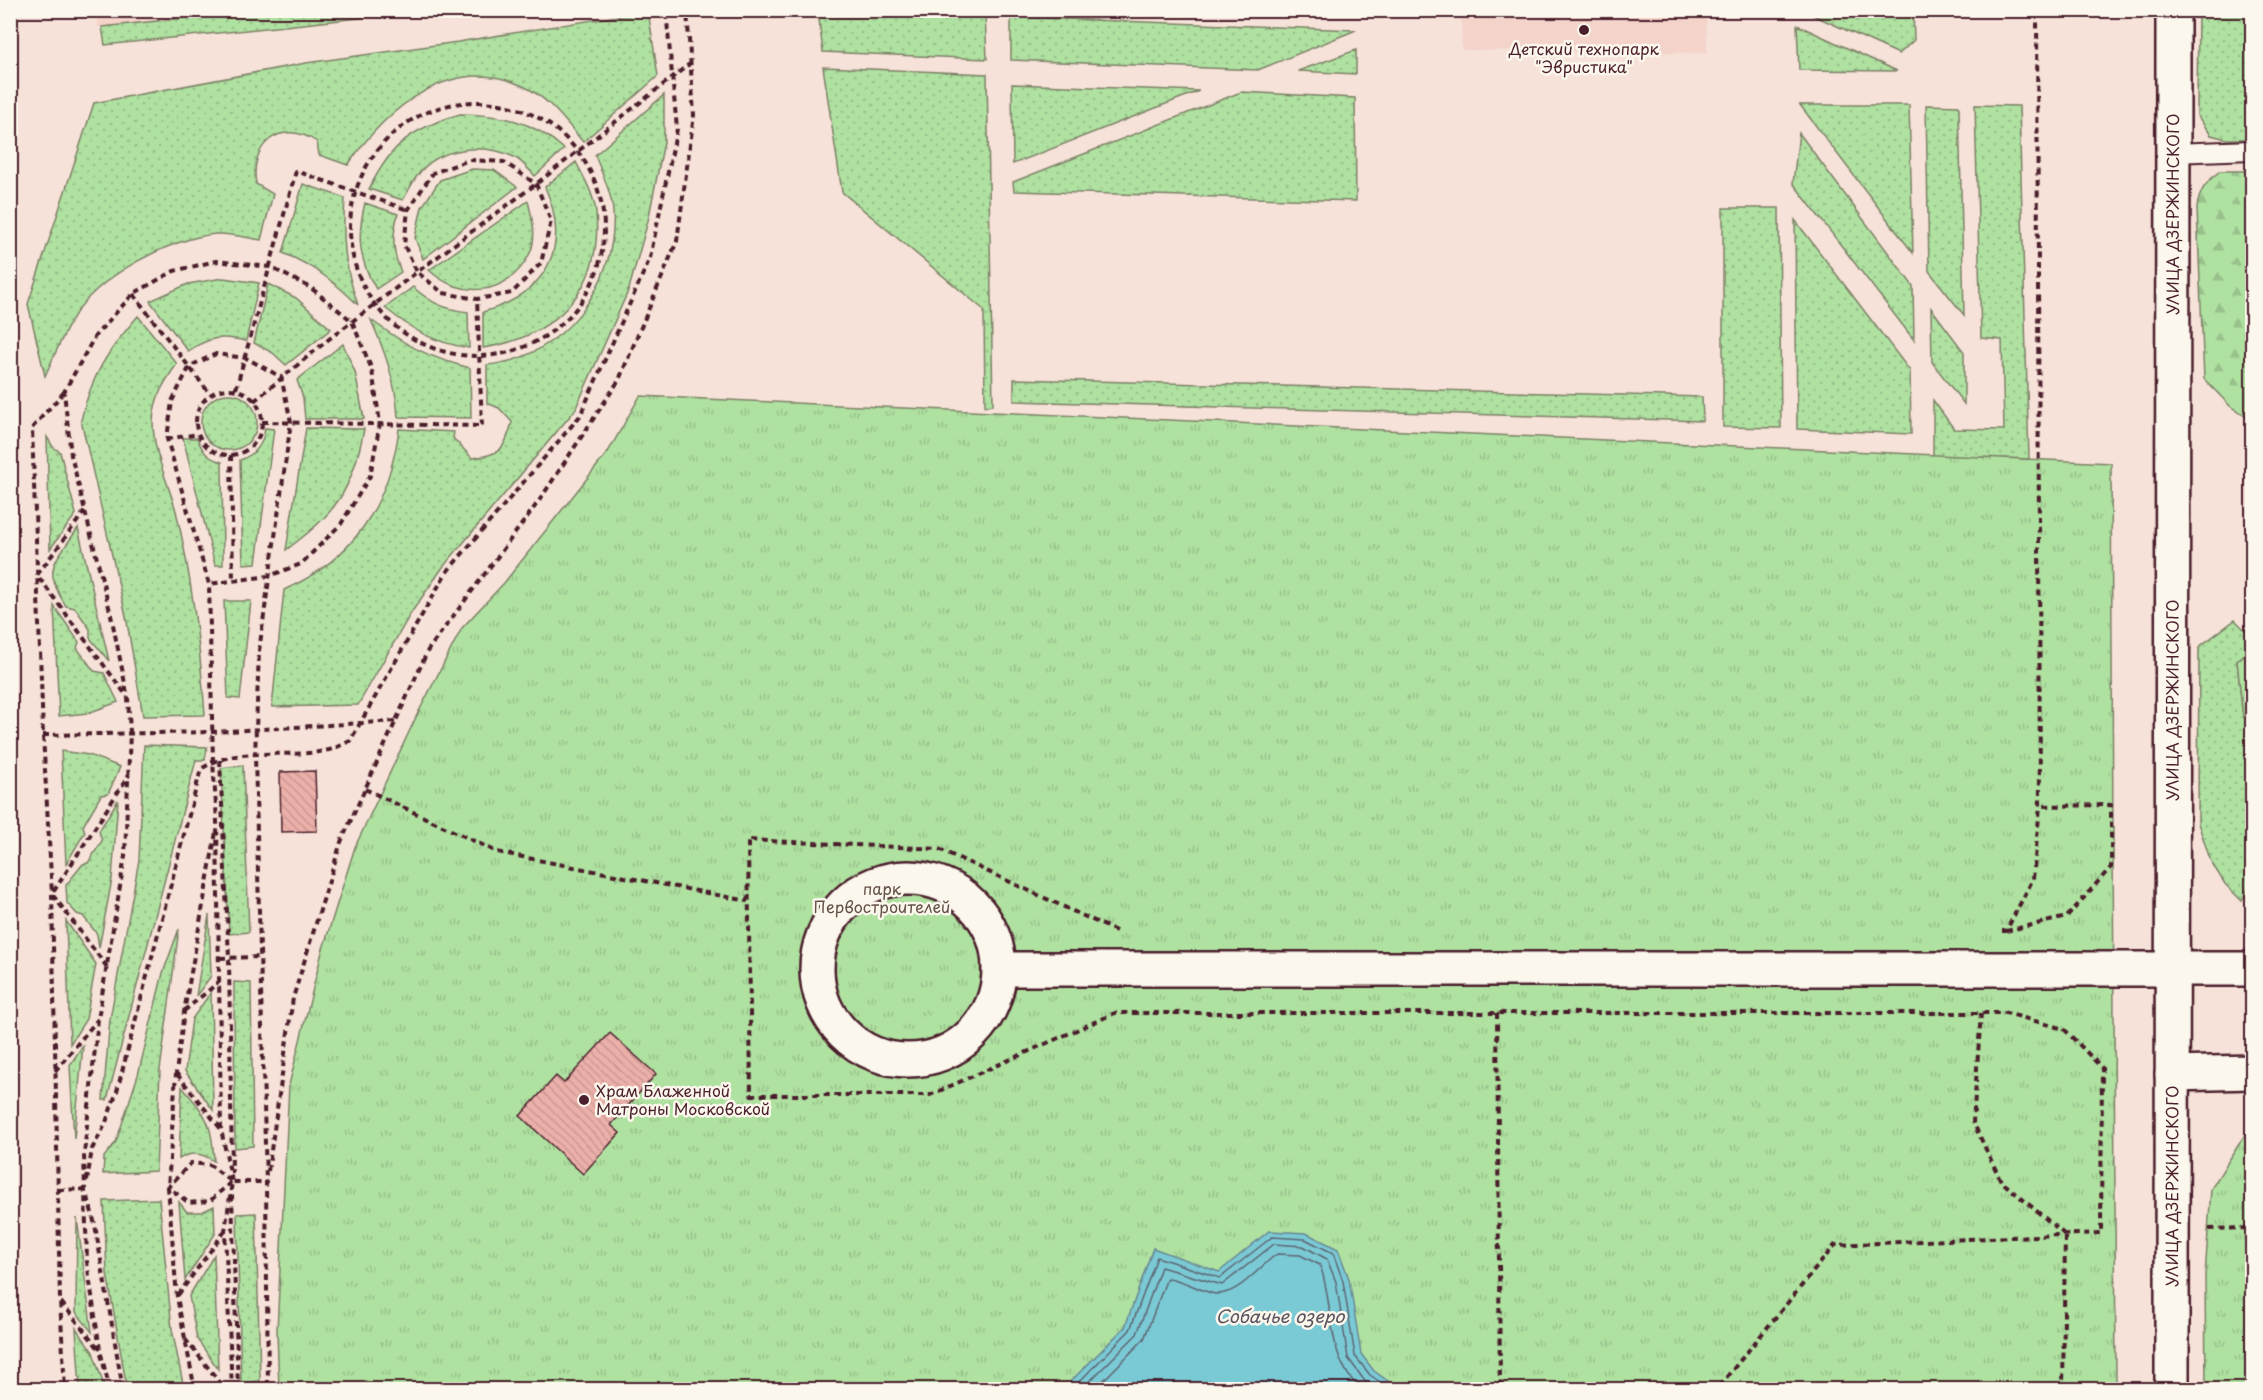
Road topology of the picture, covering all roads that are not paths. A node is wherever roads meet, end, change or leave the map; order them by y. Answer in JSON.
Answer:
{"nodes":[{"id":1,"x":2173,"y":10,"type":"edge"},
{"id":2,"x":2253,"y":150,"type":"edge"},
{"id":3,"x":2173,"y":153,"type":"junction"},
{"id":4,"x":1000,"y":969,"type":"junction"},
{"id":5,"x":2172,"y":969,"type":"junction"},
{"id":6,"x":2253,"y":969,"type":"edge"},
{"id":7,"x":2253,"y":1072,"type":"edge"},
{"id":8,"x":2172,"y":1074,"type":"junction"},
{"id":9,"x":2172,"y":1389,"type":"edge"}],
"edges":[{"from":1,"to":3,"type":"street","name":"УЛИЦА ДЗЕРЖИНСКОГО"},
{"from":2,"to":3,"type":"lane"},
{"from":3,"to":5,"type":"street","name":"УЛИЦА ДЗЕРЖИНСКОГО"},
{"from":4,"to":4,"type":"street"},
{"from":4,"to":5,"type":"street"},
{"from":5,"to":6,"type":"street"},
{"from":5,"to":8,"type":"street","name":"УЛИЦА ДЗЕРЖИНСКОГО"},
{"from":7,"to":8,"type":"street"},
{"from":8,"to":9,"type":"street","name":"УЛИЦА ДЗЕРЖИНСКОГО"}]}
